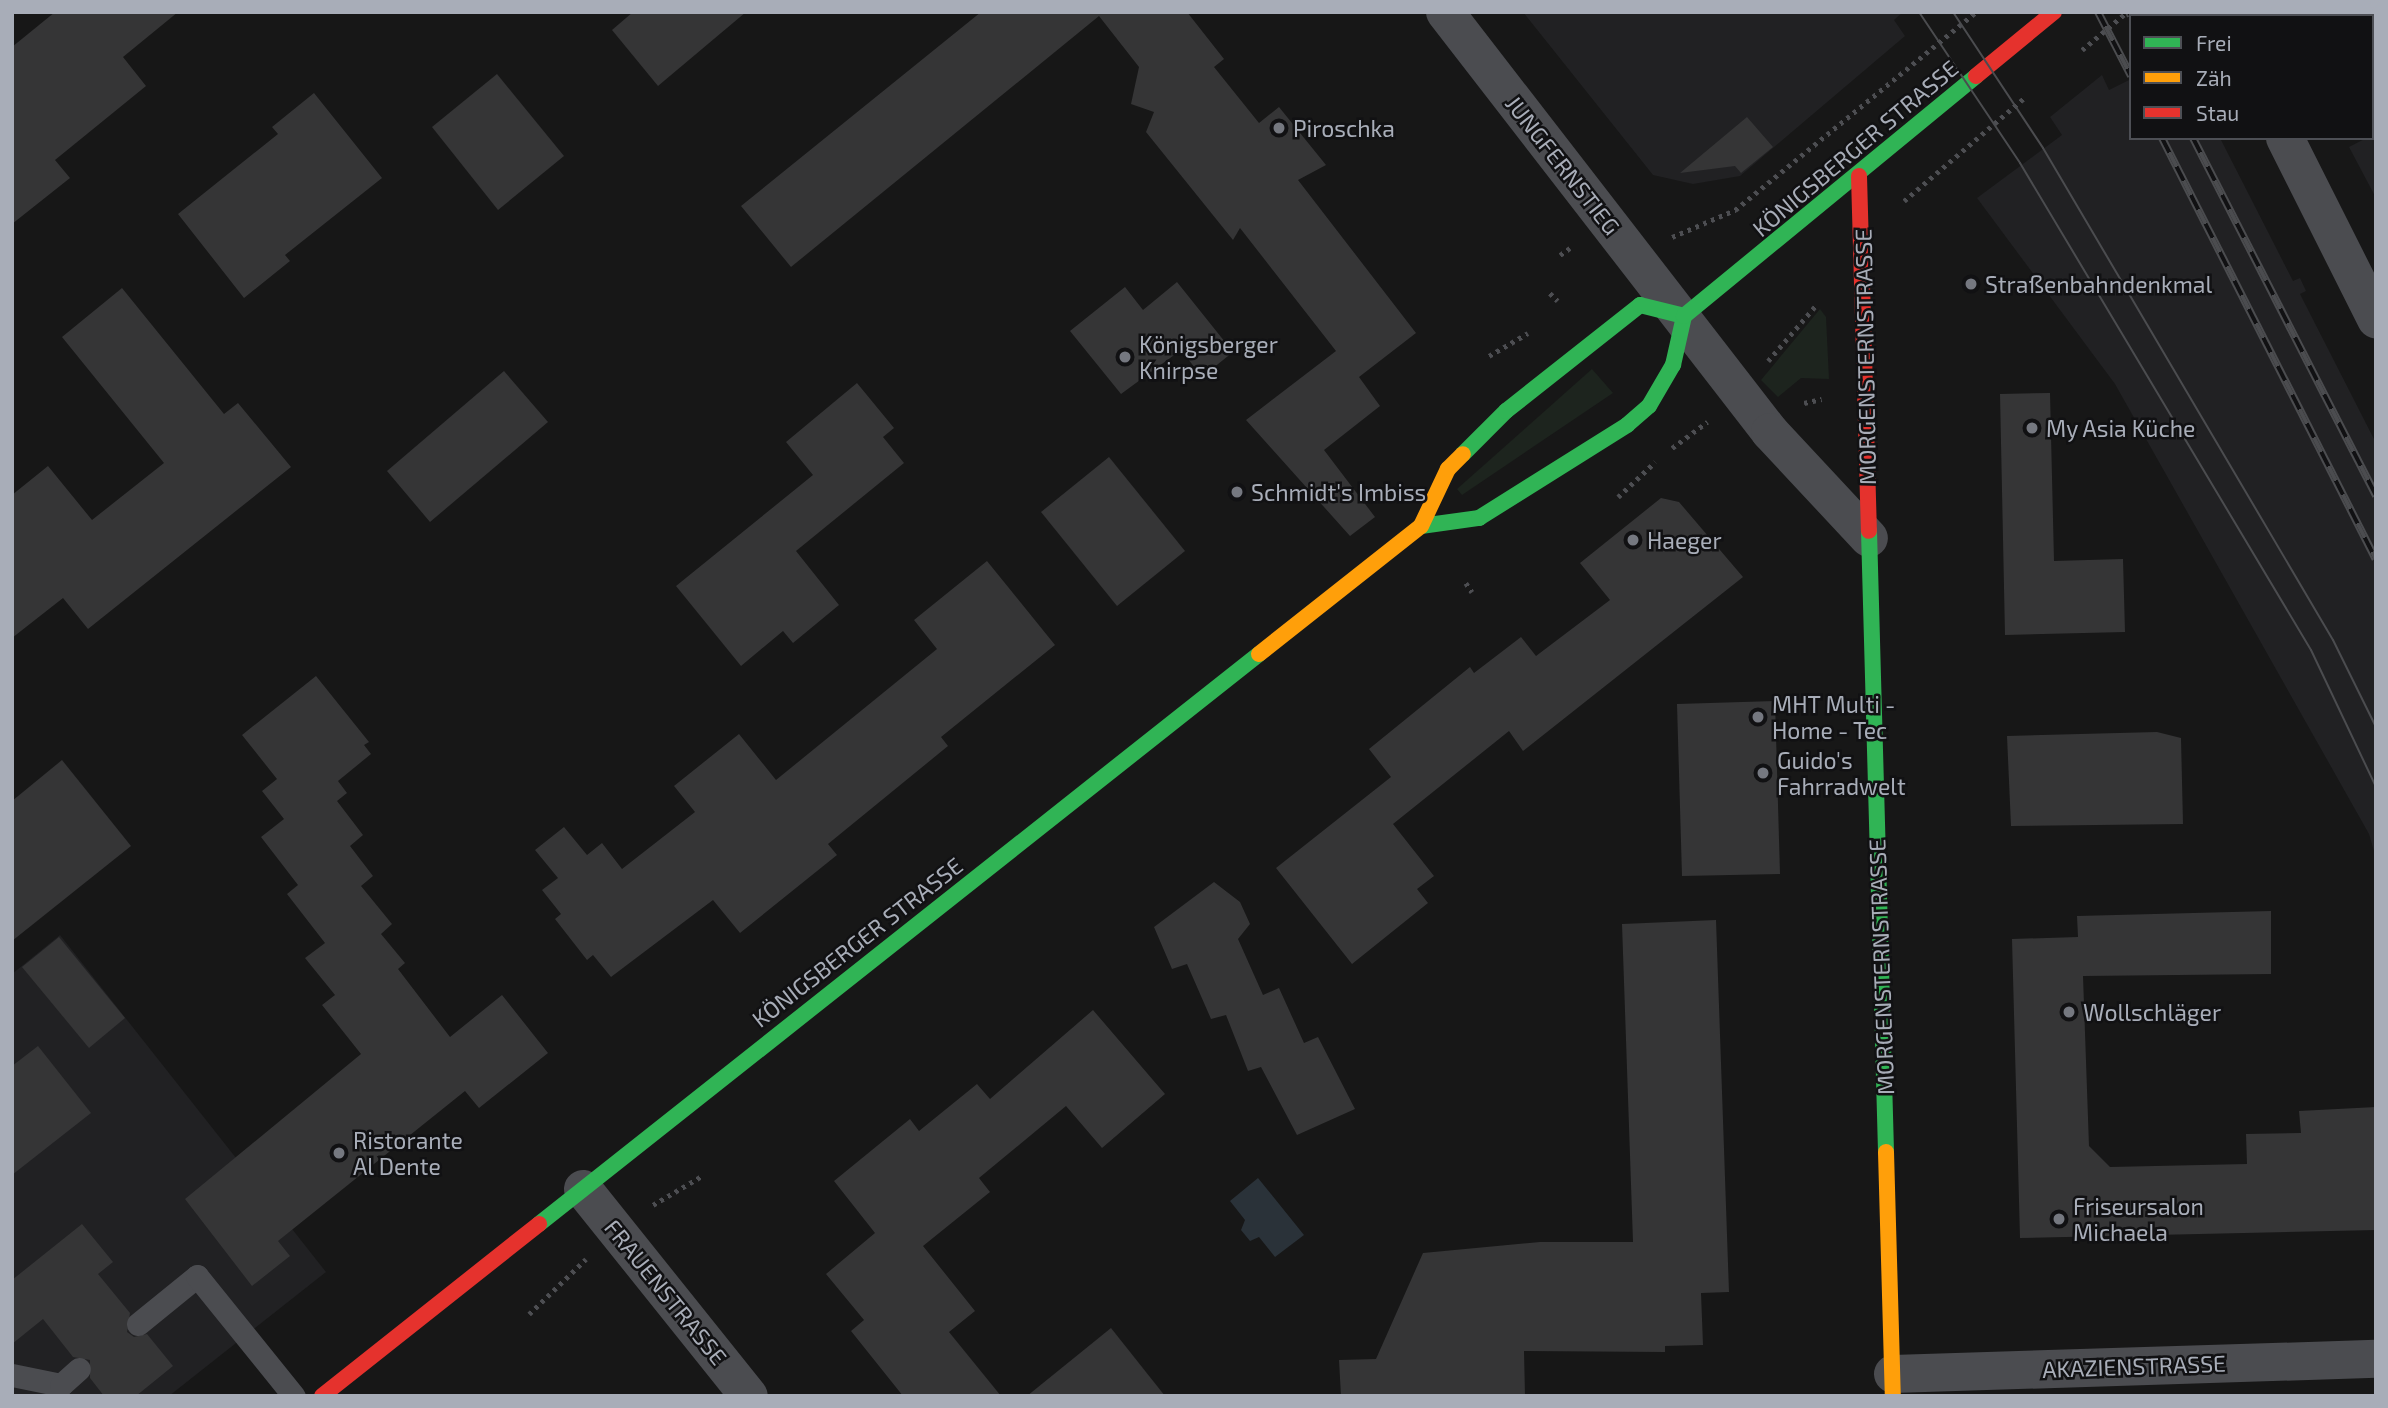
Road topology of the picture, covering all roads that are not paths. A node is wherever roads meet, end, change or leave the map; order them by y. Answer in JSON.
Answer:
{"nodes":[{"id":1,"x":1445,"y":12,"type":"edge"},
{"id":2,"x":2054,"y":12,"type":"edge"},
{"id":3,"x":2286,"y":140,"type":"edge"},
{"id":4,"x":1860,"y":176,"type":"junction"},
{"id":5,"x":1684,"y":316,"type":"junction"},
{"id":6,"x":2376,"y":318,"type":"edge"},
{"id":7,"x":1421,"y":526,"type":"junction"},
{"id":8,"x":1870,"y":538,"type":"junction"},
{"id":9,"x":583,"y":1189,"type":"junction"},
{"id":10,"x":138,"y":1324,"type":"dead end"},
{"id":11,"x":2376,"y":1359,"type":"edge"},
{"id":12,"x":79,"y":1369,"type":"dead end"},
{"id":13,"x":12,"y":1375,"type":"edge"},
{"id":14,"x":1893,"y":1385,"type":"edge"},
{"id":15,"x":294,"y":1396,"type":"edge"},
{"id":16,"x":322,"y":1396,"type":"edge"},
{"id":17,"x":749,"y":1396,"type":"edge"}],
"edges":[{"from":1,"to":5,"type":"street","name":"JUNGFERNSTIEG"},
{"from":2,"to":4,"type":"main road","name":"KÖNIGSBERGER STRASSE"},
{"from":3,"to":6,"type":"street"},
{"from":4,"to":5,"type":"main road","name":"KÖNIGSBERGER STRASSE"},
{"from":4,"to":8,"type":"main road","name":"MORGENSTERNSTRASSE"},
{"from":5,"to":7,"type":"main road"},
{"from":5,"to":7,"type":"main road","name":"KÖNIGSBERGER STRASSE"},
{"from":5,"to":8,"type":"street","name":"MORGENSTERNSTRASSE"},
{"from":7,"to":9,"type":"main road","name":"KÖNIGSBERGER STRASSE"},
{"from":8,"to":14,"type":"main road","name":"MORGENSTERNSTRASSE"},
{"from":9,"to":16,"type":"main road","name":"KÖNIGSBERGER STRASSE"},
{"from":9,"to":17,"type":"street","name":"FRAUENSTRASSE"},
{"from":10,"to":15,"type":"lane"},
{"from":11,"to":14,"type":"street","name":"AKAZIENSTRASSE"},
{"from":12,"to":13,"type":"lane"}]}
